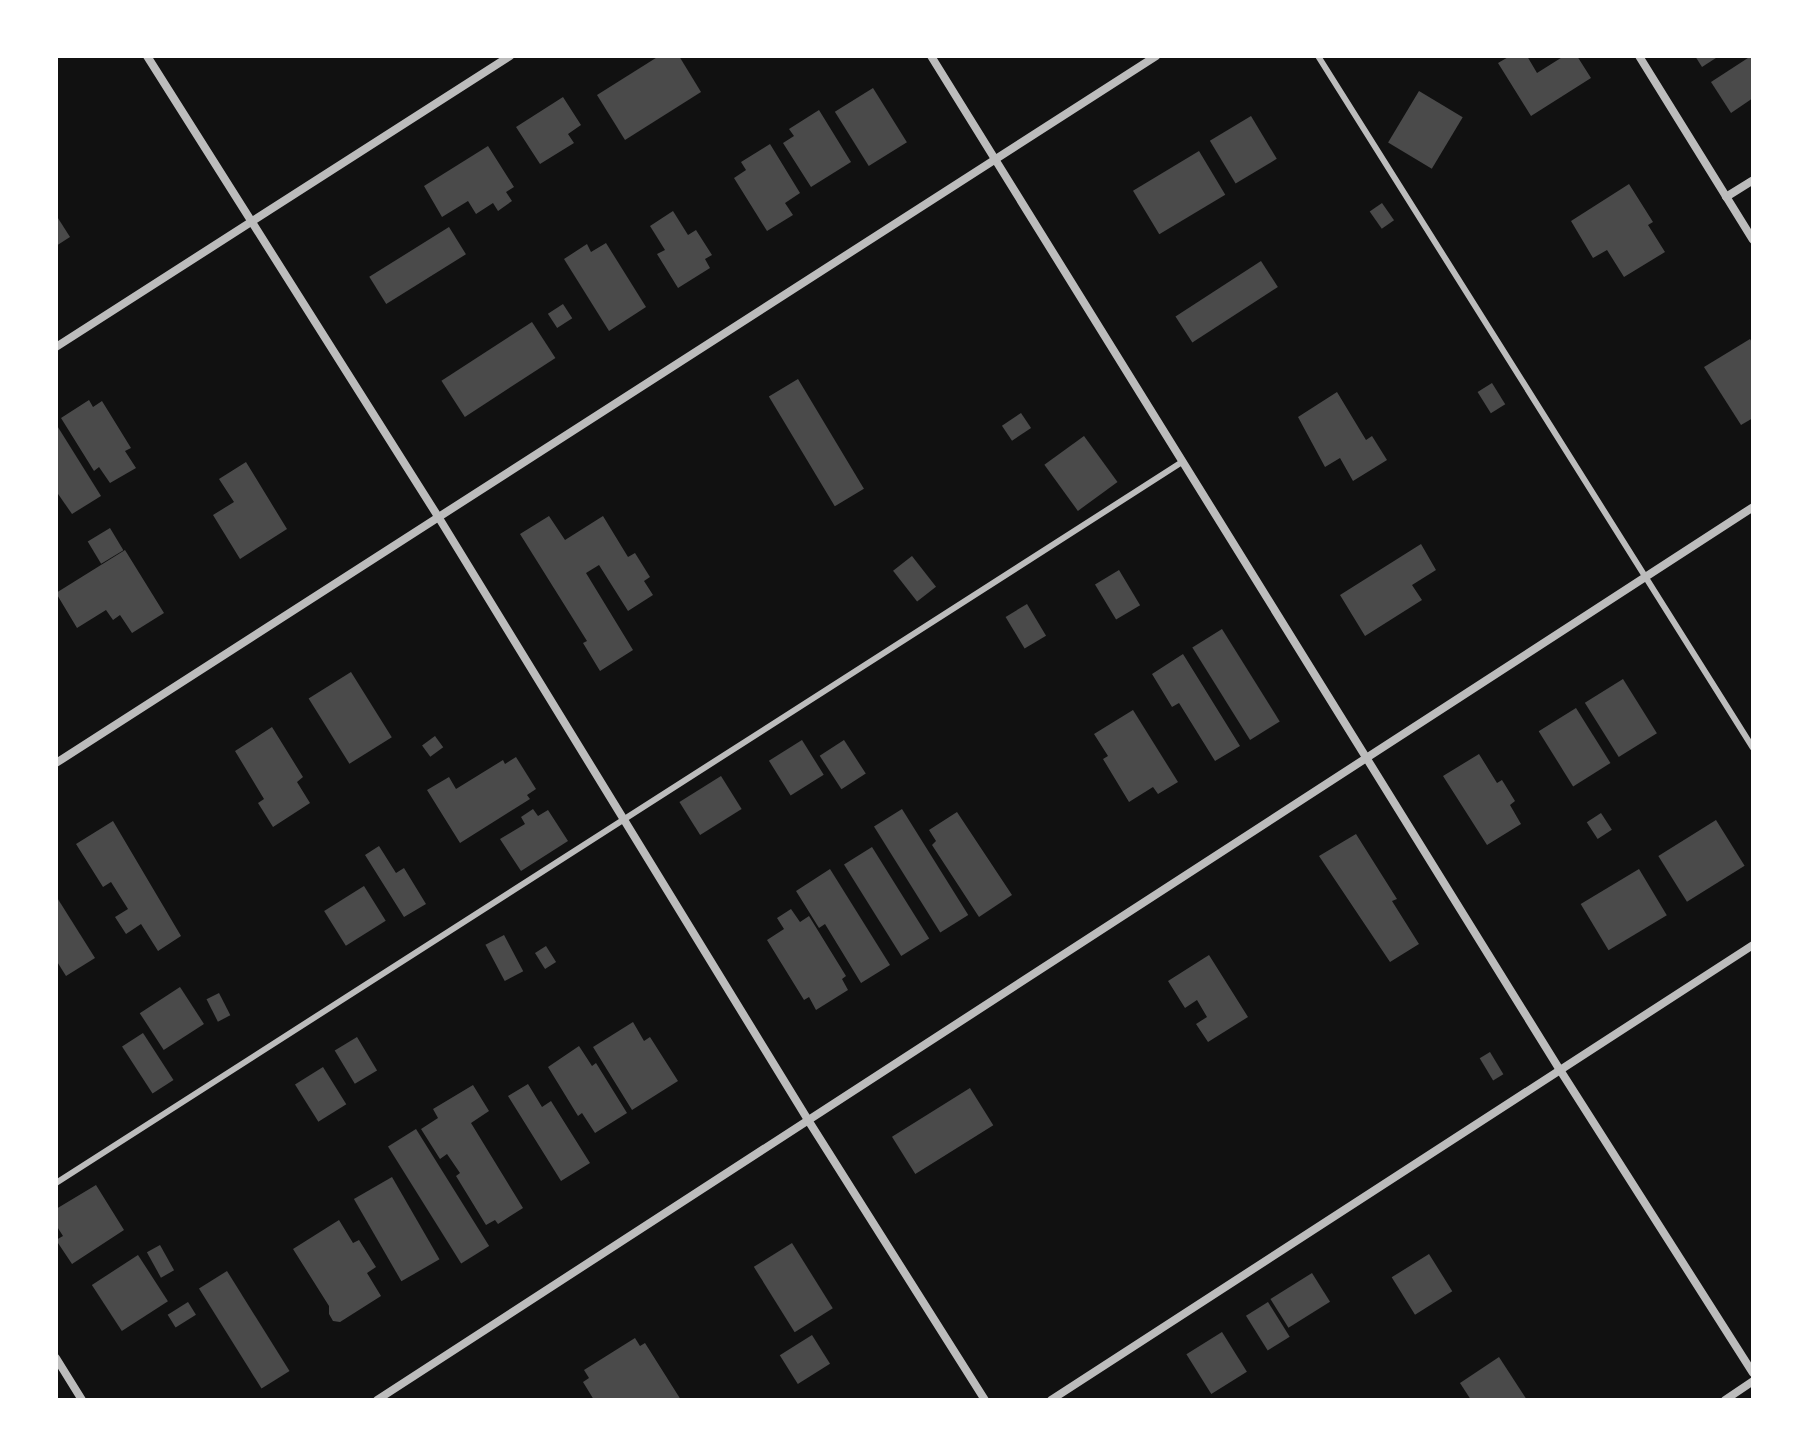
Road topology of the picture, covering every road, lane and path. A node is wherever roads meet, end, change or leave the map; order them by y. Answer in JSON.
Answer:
{"nodes":[{"id":1,"x":147,"y":56,"type":"edge"},
{"id":2,"x":510,"y":56,"type":"edge"},
{"id":3,"x":931,"y":56,"type":"edge"},
{"id":4,"x":1156,"y":56,"type":"edge"},
{"id":5,"x":1318,"y":56,"type":"edge"},
{"id":6,"x":1639,"y":56,"type":"edge"},
{"id":7,"x":996,"y":162,"type":"junction"},
{"id":8,"x":1753,"y":180,"type":"edge"},
{"id":9,"x":1726,"y":197,"type":"junction"},
{"id":10,"x":252,"y":221,"type":"junction"},
{"id":11,"x":1753,"y":240,"type":"edge"},
{"id":12,"x":56,"y":347,"type":"edge"},
{"id":13,"x":1182,"y":462,"type":"junction"},
{"id":14,"x":1753,"y":507,"type":"edge"},
{"id":15,"x":439,"y":518,"type":"junction"},
{"id":16,"x":1645,"y":576,"type":"junction"},
{"id":17,"x":1753,"y":748,"type":"edge"},
{"id":18,"x":1365,"y":758,"type":"junction"},
{"id":19,"x":56,"y":763,"type":"edge"},
{"id":20,"x":625,"y":817,"type":"junction"},
{"id":21,"x":1753,"y":945,"type":"edge"},
{"id":22,"x":1560,"y":1070,"type":"junction"},
{"id":23,"x":808,"y":1120,"type":"junction"},
{"id":24,"x":56,"y":1183,"type":"edge"},
{"id":25,"x":56,"y":1358,"type":"edge"},
{"id":26,"x":1753,"y":1373,"type":"edge"},
{"id":27,"x":1753,"y":1381,"type":"edge"},
{"id":28,"x":82,"y":1400,"type":"edge"},
{"id":29,"x":377,"y":1400,"type":"edge"},
{"id":30,"x":985,"y":1400,"type":"edge"},
{"id":31,"x":1051,"y":1400,"type":"edge"},
{"id":32,"x":1725,"y":1400,"type":"edge"}],
"edges":[{"from":1,"to":10,"type":"street"},
{"from":2,"to":10,"type":"street"},
{"from":3,"to":7,"type":"street"},
{"from":4,"to":7,"type":"street"},
{"from":5,"to":16,"type":"lane"},
{"from":6,"to":9,"type":"street"},
{"from":7,"to":13,"type":"street"},
{"from":7,"to":15,"type":"street"},
{"from":8,"to":9,"type":"street"},
{"from":9,"to":11,"type":"street"},
{"from":10,"to":12,"type":"street"},
{"from":10,"to":15,"type":"street"},
{"from":13,"to":18,"type":"street"},
{"from":13,"to":20,"type":"lane"},
{"from":14,"to":16,"type":"street"},
{"from":15,"to":19,"type":"street"},
{"from":15,"to":20,"type":"street"},
{"from":16,"to":17,"type":"lane"},
{"from":16,"to":18,"type":"street"},
{"from":18,"to":22,"type":"street"},
{"from":18,"to":23,"type":"street"},
{"from":20,"to":23,"type":"street"},
{"from":20,"to":24,"type":"lane"},
{"from":21,"to":22,"type":"street"},
{"from":22,"to":26,"type":"street"},
{"from":22,"to":31,"type":"street"},
{"from":23,"to":29,"type":"street"},
{"from":23,"to":30,"type":"street"},
{"from":25,"to":28,"type":"street"},
{"from":27,"to":32,"type":"street"}]}
